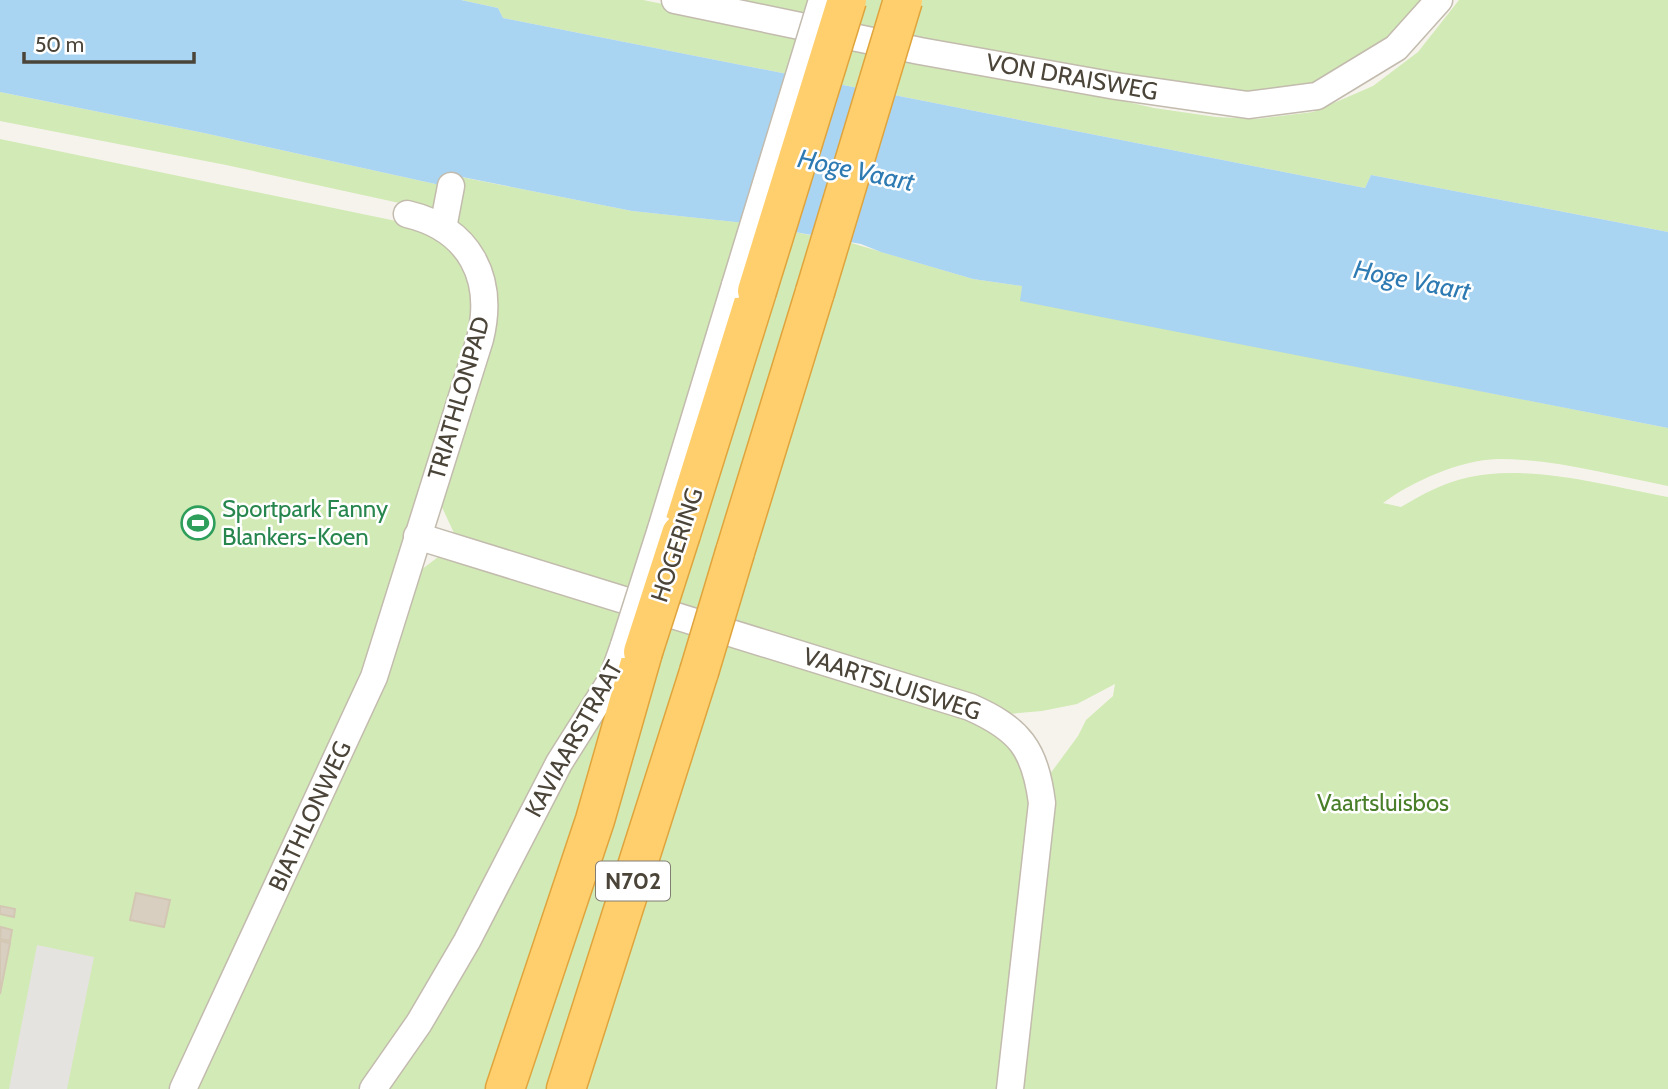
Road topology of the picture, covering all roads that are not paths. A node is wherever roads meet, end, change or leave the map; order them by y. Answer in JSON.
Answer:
{"nodes":[{"id":1,"x":675,"y":0,"type":"edge"},
{"id":2,"x":822,"y":0,"type":"edge"},
{"id":3,"x":847,"y":0,"type":"edge"},
{"id":4,"x":903,"y":0,"type":"edge"},
{"id":5,"x":1439,"y":0,"type":"edge"},
{"id":6,"x":451,"y":186,"type":"dead end"},
{"id":7,"x":407,"y":214,"type":"dead end"},
{"id":8,"x":443,"y":228,"type":"junction"},
{"id":9,"x":746,"y":288,"type":"junction"},
{"id":10,"x":417,"y":536,"type":"junction"},
{"id":11,"x":634,"y":648,"type":"junction"},
{"id":12,"x":183,"y":1089,"type":"edge"},
{"id":13,"x":373,"y":1089,"type":"edge"},
{"id":14,"x":505,"y":1089,"type":"edge"},
{"id":15,"x":566,"y":1089,"type":"edge"},
{"id":16,"x":1010,"y":1089,"type":"edge"}],
"edges":[{"from":1,"to":5,"type":"street","name":"VON DRAISWEG"},
{"from":2,"to":9,"type":"street","bridge":true},
{"from":3,"to":9,"type":"highway","name":"HOGERING","number":"N702","bridge":true},
{"from":4,"to":15,"type":"highway","number":"N702","bridge":true},
{"from":6,"to":8,"type":"street"},
{"from":7,"to":8,"type":"street","name":"TRIATHLONPAD"},
{"from":8,"to":10,"type":"street","name":"TRIATHLONPAD"},
{"from":9,"to":11,"type":"highway","name":"HOGERING","number":"N702","bridge":true},
{"from":10,"to":12,"type":"street","name":"BIATHLONWEG"},
{"from":10,"to":16,"type":"street","name":"VAARTSLUISWEG"},
{"from":11,"to":13,"type":"street","name":"KAVIAARSTRAAT"},
{"from":11,"to":14,"type":"highway","name":"HOGERING","number":"N702"}]}
